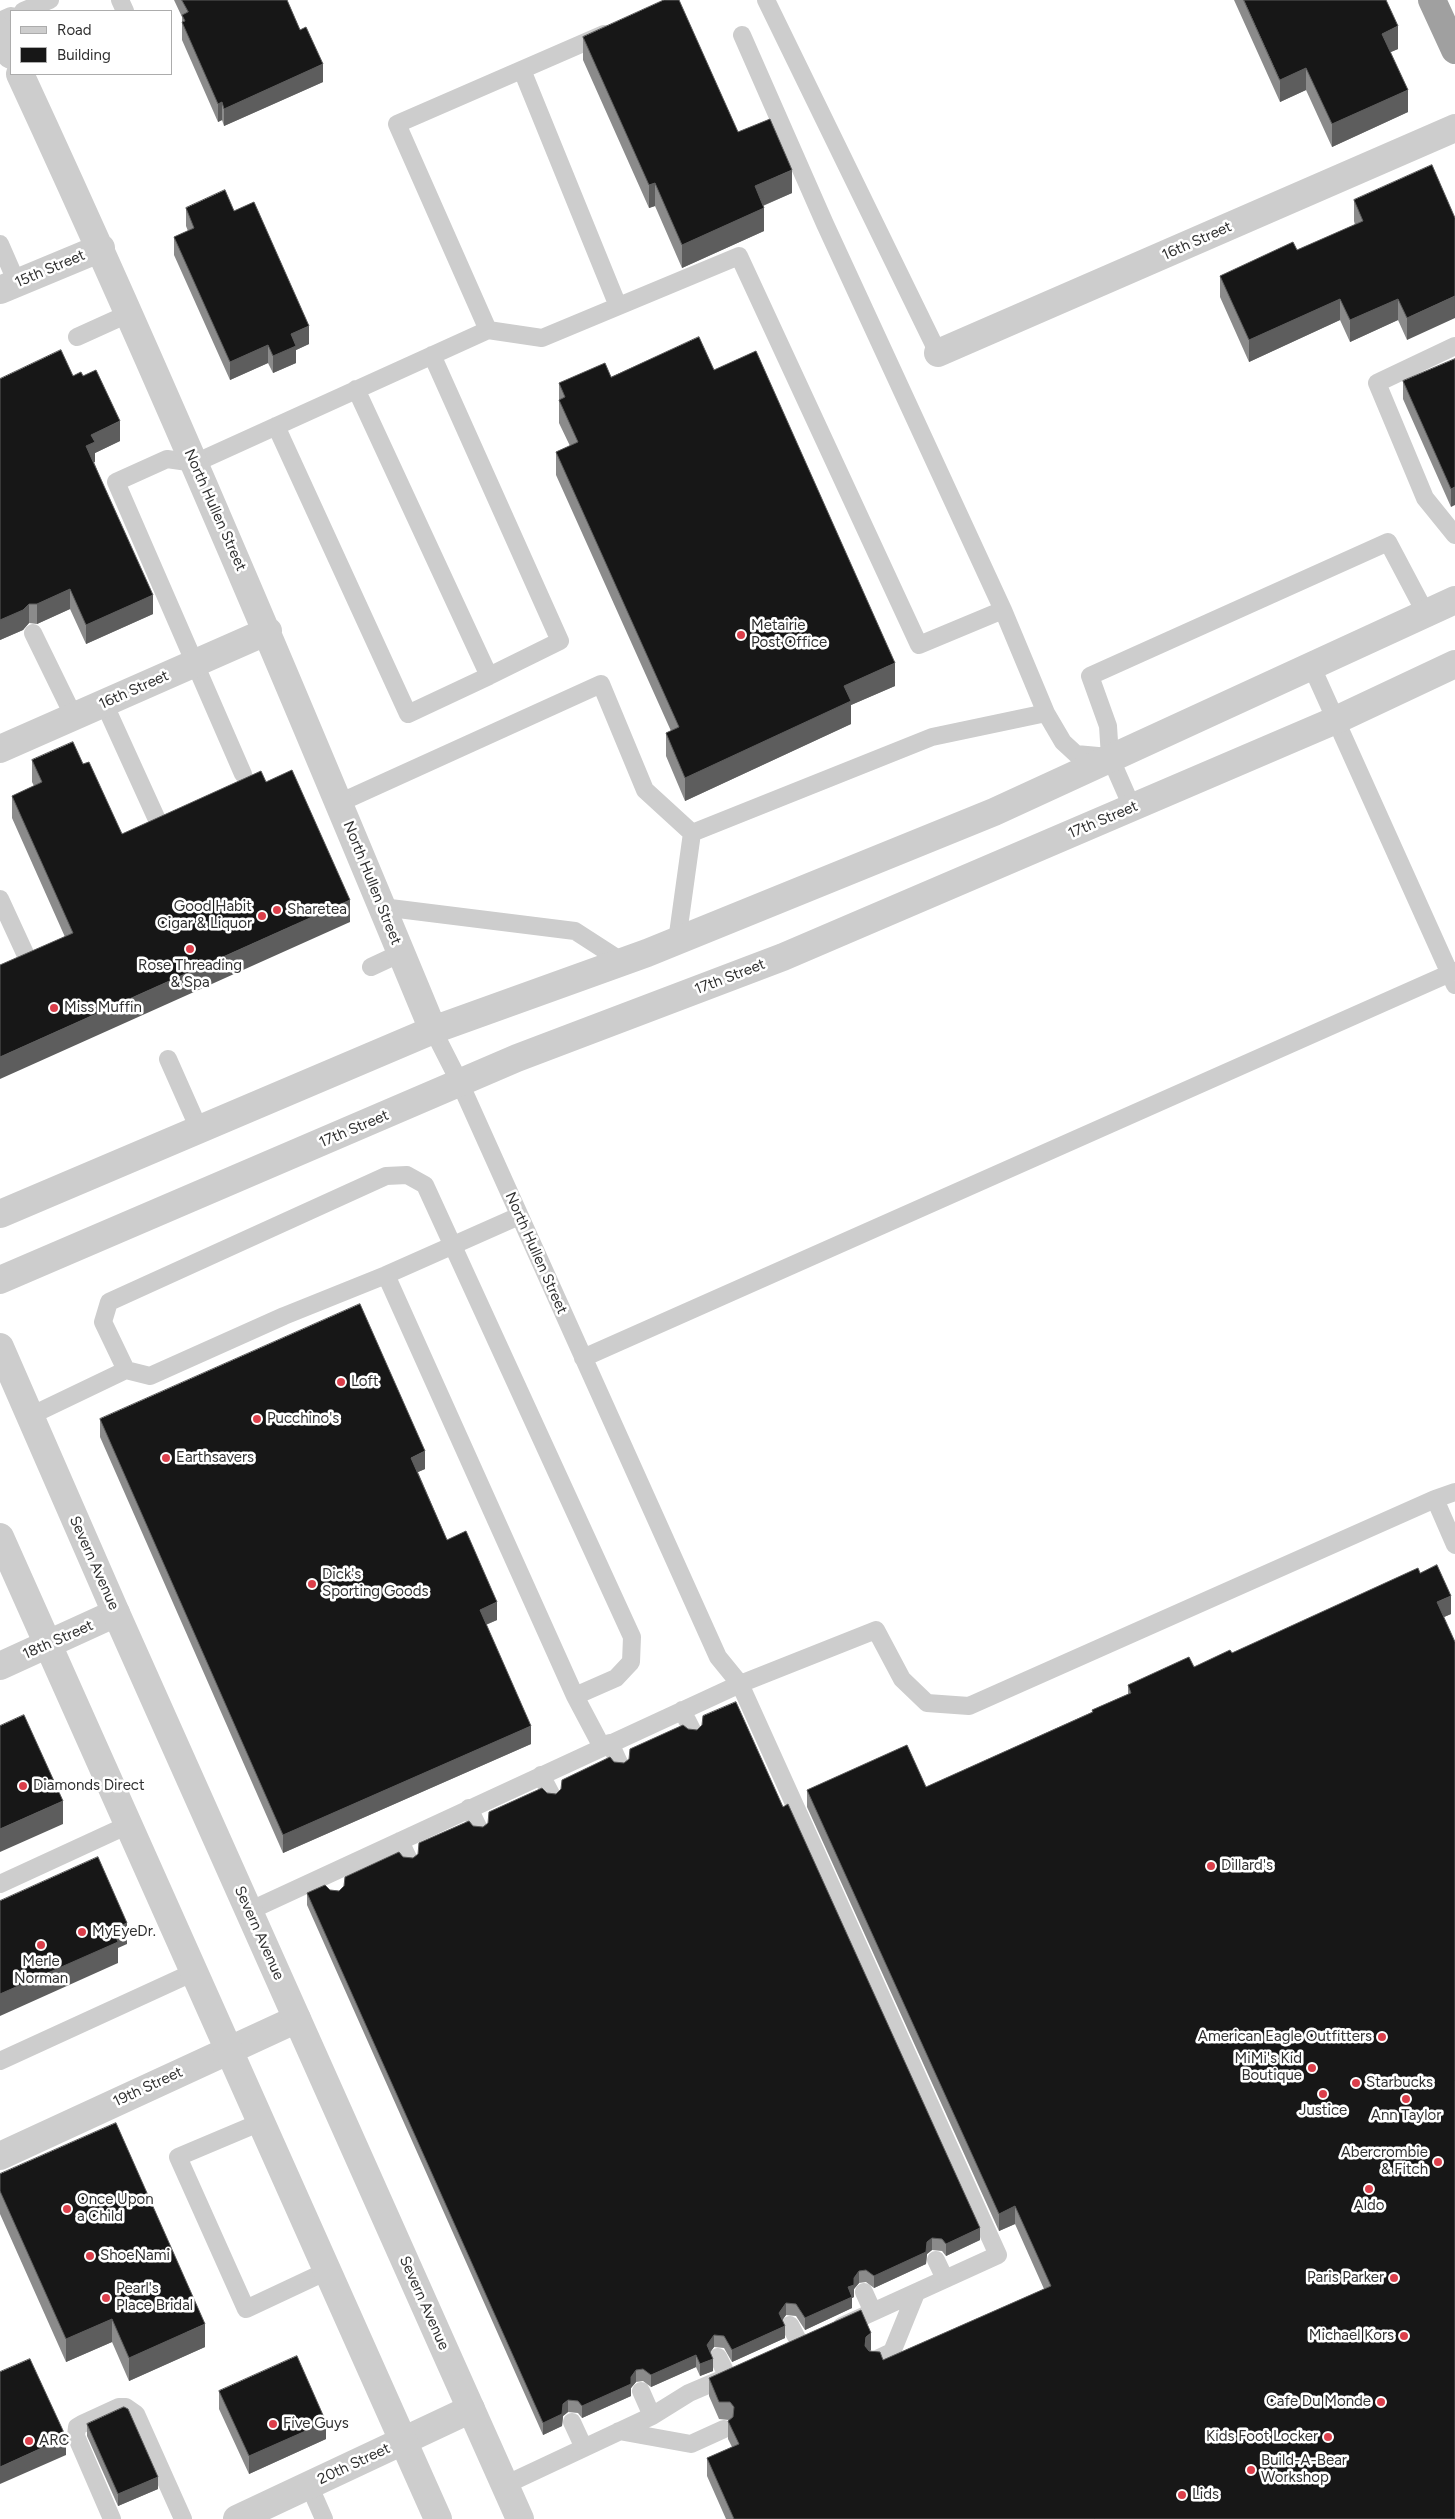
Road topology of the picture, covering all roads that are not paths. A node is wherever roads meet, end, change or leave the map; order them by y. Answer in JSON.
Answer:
{"nodes":[{"id":1,"x":50,"y":0,"type":"edge"},
{"id":2,"x":766,"y":0,"type":"edge"},
{"id":3,"x":1432,"y":0,"type":"edge"},
{"id":4,"x":25,"y":10,"type":"edge"},
{"id":5,"x":620,"y":27,"type":"edge"},
{"id":6,"x":0,"y":31,"type":"edge"},
{"id":7,"x":742,"y":35,"type":"dead end"},
{"id":8,"x":1455,"y":50,"type":"edge"},
{"id":9,"x":10,"y":53,"type":"edge"},
{"id":10,"x":522,"y":70,"type":"junction"},
{"id":11,"x":20,"y":75,"type":"edge"},
{"id":12,"x":1455,"y":128,"type":"edge"},
{"id":13,"x":0,"y":244,"type":"edge"},
{"id":14,"x":101,"y":248,"type":"junction"},
{"id":15,"x":9,"y":287,"type":"edge"},
{"id":16,"x":618,"y":306,"type":"junction"},
{"id":17,"x":130,"y":313,"type":"junction"},
{"id":18,"x":488,"y":330,"type":"junction"},
{"id":19,"x":77,"y":337,"type":"dead end"},
{"id":20,"x":1455,"y":346,"type":"edge"},
{"id":21,"x":938,"y":353,"type":"joint"},
{"id":22,"x":432,"y":355,"type":"junction"},
{"id":23,"x":356,"y":389,"type":"junction"},
{"id":24,"x":276,"y":426,"type":"junction"},
{"id":25,"x":195,"y":463,"type":"junction"},
{"id":26,"x":1454,"y":532,"type":"edge"},
{"id":27,"x":1455,"y":600,"type":"edge"},
{"id":28,"x":1003,"y":610,"type":"junction"},
{"id":29,"x":1425,"y":612,"type":"junction"},
{"id":30,"x":268,"y":631,"type":"junction"},
{"id":31,"x":33,"y":633,"type":"dead end"},
{"id":32,"x":195,"y":664,"type":"junction"},
{"id":33,"x":1455,"y":664,"type":"edge"},
{"id":34,"x":1311,"y":665,"type":"junction"},
{"id":35,"x":489,"y":676,"type":"junction"},
{"id":36,"x":104,"y":703,"type":"junction"},
{"id":37,"x":1046,"y":713,"type":"junction"},
{"id":38,"x":74,"y":717,"type":"junction"},
{"id":39,"x":1336,"y":720,"type":"junction"},
{"id":40,"x":0,"y":749,"type":"edge"},
{"id":41,"x":1110,"y":757,"type":"junction"},
{"id":42,"x":243,"y":774,"type":"dead end"},
{"id":43,"x":339,"y":803,"type":"junction"},
{"id":44,"x":1132,"y":808,"type":"junction"},
{"id":45,"x":159,"y":824,"type":"edge"},
{"id":46,"x":692,"y":833,"type":"junction"},
{"id":47,"x":0,"y":899,"type":"edge"},
{"id":48,"x":382,"y":906,"type":"junction"},
{"id":49,"x":677,"y":941,"type":"junction"},
{"id":50,"x":401,"y":953,"type":"junction"},
{"id":51,"x":29,"y":962,"type":"edge"},
{"id":52,"x":623,"y":962,"type":"junction"},
{"id":53,"x":371,"y":967,"type":"dead end"},
{"id":54,"x":1453,"y":976,"type":"edge"},
{"id":55,"x":433,"y":1030,"type":"junction"},
{"id":56,"x":168,"y":1059,"type":"dead end"},
{"id":57,"x":460,"y":1083,"type":"junction"},
{"id":58,"x":199,"y":1130,"type":"junction"},
{"id":59,"x":0,"y":1214,"type":"edge"},
{"id":60,"x":519,"y":1216,"type":"junction"},
{"id":61,"x":452,"y":1245,"type":"junction"},
{"id":62,"x":386,"y":1275,"type":"junction"},
{"id":63,"x":0,"y":1280,"type":"edge"},
{"id":64,"x":0,"y":1347,"type":"edge"},
{"id":65,"x":583,"y":1358,"type":"junction"},
{"id":66,"x":126,"y":1370,"type":"junction"},
{"id":67,"x":30,"y":1416,"type":"junction"},
{"id":68,"x":1455,"y":1492,"type":"edge"},
{"id":69,"x":1435,"y":1499,"type":"junction"},
{"id":70,"x":0,"y":1537,"type":"edge"},
{"id":71,"x":1455,"y":1545,"type":"edge"},
{"id":72,"x":116,"y":1613,"type":"junction"},
{"id":73,"x":48,"y":1644,"type":"junction"},
{"id":74,"x":0,"y":1666,"type":"edge"},
{"id":75,"x":740,"y":1684,"type":"junction"},
{"id":76,"x":575,"y":1696,"type":"junction"},
{"id":77,"x":682,"y":1710,"type":"junction"},
{"id":78,"x":693,"y":1732,"type":"edge"},
{"id":79,"x":606,"y":1745,"type":"junction"},
{"id":80,"x":620,"y":1765,"type":"edge"},
{"id":81,"x":541,"y":1775,"type":"junction"},
{"id":82,"x":552,"y":1796,"type":"edge"},
{"id":83,"x":469,"y":1808,"type":"junction"},
{"id":84,"x":128,"y":1825,"type":"junction"},
{"id":85,"x":479,"y":1829,"type":"edge"},
{"id":86,"x":400,"y":1841,"type":"junction"},
{"id":87,"x":409,"y":1860,"type":"edge"},
{"id":88,"x":326,"y":1875,"type":"junction"},
{"id":89,"x":0,"y":1884,"type":"edge"},
{"id":90,"x":335,"y":1893,"type":"edge"},
{"id":91,"x":250,"y":1911,"type":"junction"},
{"id":92,"x":194,"y":1972,"type":"junction"},
{"id":93,"x":296,"y":2019,"type":"junction"},
{"id":94,"x":229,"y":2050,"type":"junction"},
{"id":95,"x":0,"y":2061,"type":"edge"},
{"id":96,"x":260,"y":2122,"type":"junction"},
{"id":97,"x":0,"y":2156,"type":"edge"},
{"id":98,"x":936,"y":2260,"type":"dead end"},
{"id":99,"x":327,"y":2271,"type":"junction"},
{"id":100,"x":945,"y":2279,"type":"junction"},
{"id":101,"x":864,"y":2292,"type":"dead end"},
{"id":102,"x":916,"y":2293,"type":"junction"},
{"id":103,"x":873,"y":2312,"type":"junction"},
{"id":104,"x":790,"y":2325,"type":"dead end"},
{"id":105,"x":800,"y":2344,"type":"junction"},
{"id":106,"x":782,"y":2352,"type":"edge"},
{"id":107,"x":718,"y":2357,"type":"dead end"},
{"id":108,"x":875,"y":2360,"type":"edge"},
{"id":109,"x":746,"y":2368,"type":"edge"},
{"id":110,"x":728,"y":2376,"type":"junction"},
{"id":111,"x":641,"y":2391,"type":"dead end"},
{"id":112,"x":471,"y":2409,"type":"junction"},
{"id":113,"x":652,"y":2416,"type":"junction"},
{"id":114,"x":572,"y":2422,"type":"dead end"},
{"id":115,"x":724,"y":2429,"type":"dead end"},
{"id":116,"x":620,"y":2431,"type":"junction"},
{"id":117,"x":403,"y":2441,"type":"junction"},
{"id":118,"x":584,"y":2448,"type":"junction"},
{"id":119,"x":309,"y":2485,"type":"junction"},
{"id":120,"x":505,"y":2485,"type":"junction"},
{"id":121,"x":112,"y":2519,"type":"edge"},
{"id":122,"x":182,"y":2519,"type":"edge"},
{"id":123,"x":237,"y":2519,"type":"edge"},
{"id":124,"x":324,"y":2519,"type":"edge"},
{"id":125,"x":438,"y":2519,"type":"edge"},
{"id":126,"x":520,"y":2519,"type":"edge"}],
"edges":[{"from":1,"to":4,"type":"lane"},
{"from":2,"to":21,"type":"lane"},
{"from":3,"to":8,"type":"highway"},
{"from":5,"to":10,"type":"lane"},
{"from":6,"to":9,"type":"street"},
{"from":7,"to":28,"type":"lane"},
{"from":10,"to":16,"type":"lane"},
{"from":10,"to":18,"type":"lane"},
{"from":11,"to":14,"type":"street","name":"North Hullen Street"},
{"from":12,"to":21,"type":"street","name":"16th Street"},
{"from":13,"to":15,"type":"lane"},
{"from":14,"to":15,"type":"street","name":"15th Street"},
{"from":14,"to":17,"type":"street","name":"North Hullen Street"},
{"from":16,"to":18,"type":"lane"},
{"from":16,"to":28,"type":"lane"},
{"from":17,"to":19,"type":"lane"},
{"from":17,"to":25,"type":"street","name":"North Hullen Street"},
{"from":18,"to":22,"type":"lane"},
{"from":20,"to":26,"type":"lane"},
{"from":22,"to":23,"type":"lane"},
{"from":22,"to":35,"type":"lane"},
{"from":23,"to":24,"type":"lane"},
{"from":23,"to":35,"type":"lane"},
{"from":24,"to":25,"type":"lane"},
{"from":24,"to":35,"type":"lane"},
{"from":25,"to":30,"type":"street","name":"North Hullen Street"},
{"from":25,"to":32,"type":"lane"},
{"from":27,"to":29,"type":"street"},
{"from":28,"to":37,"type":"lane"},
{"from":29,"to":34,"type":"street"},
{"from":29,"to":41,"type":"lane"},
{"from":30,"to":32,"type":"street","name":"16th Street"},
{"from":30,"to":43,"type":"street","name":"North Hullen Street"},
{"from":31,"to":38,"type":"lane"},
{"from":32,"to":36,"type":"street","name":"16th Street"},
{"from":32,"to":42,"type":"lane"},
{"from":33,"to":39,"type":"street","name":"17th Street"},
{"from":34,"to":39,"type":"lane"},
{"from":34,"to":41,"type":"street"},
{"from":36,"to":38,"type":"street","name":"16th Street"},
{"from":36,"to":45,"type":"lane"},
{"from":37,"to":41,"type":"lane"},
{"from":37,"to":46,"type":"lane"},
{"from":38,"to":40,"type":"street","name":"16th Street"},
{"from":39,"to":44,"type":"street","name":"17th Street"},
{"from":39,"to":54,"type":"lane"},
{"from":41,"to":44,"type":"lane"},
{"from":41,"to":49,"type":"street"},
{"from":43,"to":46,"type":"lane"},
{"from":43,"to":48,"type":"street","name":"North Hullen Street"},
{"from":44,"to":57,"type":"street","name":"17th Street"},
{"from":46,"to":49,"type":"lane"},
{"from":47,"to":51,"type":"lane"},
{"from":48,"to":50,"type":"street","name":"North Hullen Street"},
{"from":48,"to":52,"type":"lane"},
{"from":49,"to":52,"type":"street"},
{"from":50,"to":53,"type":"lane"},
{"from":50,"to":55,"type":"street","name":"North Hullen Street"},
{"from":52,"to":55,"type":"street"},
{"from":54,"to":65,"type":"lane"},
{"from":55,"to":57,"type":"lane","name":"North Hullen Street"},
{"from":55,"to":58,"type":"street"},
{"from":56,"to":58,"type":"lane"},
{"from":57,"to":60,"type":"lane","name":"North Hullen Street"},
{"from":57,"to":63,"type":"street","name":"17th Street"},
{"from":58,"to":59,"type":"street"},
{"from":60,"to":61,"type":"lane"},
{"from":60,"to":65,"type":"lane","name":"North Hullen Street"},
{"from":61,"to":62,"type":"lane"},
{"from":61,"to":66,"type":"lane"},
{"from":61,"to":76,"type":"lane"},
{"from":62,"to":66,"type":"lane"},
{"from":62,"to":76,"type":"lane"},
{"from":64,"to":67,"type":"street","name":"Severn Avenue"},
{"from":65,"to":75,"type":"lane","name":"North Hullen Street"},
{"from":66,"to":67,"type":"lane"},
{"from":67,"to":72,"type":"street","name":"Severn Avenue"},
{"from":68,"to":69,"type":"lane"},
{"from":69,"to":71,"type":"lane"},
{"from":69,"to":75,"type":"lane"},
{"from":70,"to":73,"type":"street"},
{"from":72,"to":73,"type":"street","name":"18th Street"},
{"from":72,"to":91,"type":"street","name":"Severn Avenue"},
{"from":73,"to":74,"type":"street","name":"18th Street"},
{"from":73,"to":84,"type":"street"},
{"from":75,"to":77,"type":"lane"},
{"from":75,"to":100,"type":"lane","name":"North Hullen Street"},
{"from":76,"to":79,"type":"lane"},
{"from":77,"to":78,"type":"lane"},
{"from":77,"to":79,"type":"lane"},
{"from":79,"to":80,"type":"lane"},
{"from":79,"to":81,"type":"lane"},
{"from":81,"to":82,"type":"lane"},
{"from":81,"to":83,"type":"lane"},
{"from":83,"to":85,"type":"lane"},
{"from":83,"to":86,"type":"lane"},
{"from":84,"to":89,"type":"lane"},
{"from":84,"to":92,"type":"street"},
{"from":86,"to":87,"type":"lane"},
{"from":86,"to":88,"type":"lane"},
{"from":88,"to":90,"type":"lane"},
{"from":88,"to":91,"type":"lane"},
{"from":91,"to":93,"type":"street","name":"Severn Avenue"},
{"from":92,"to":94,"type":"street"},
{"from":92,"to":95,"type":"lane"},
{"from":93,"to":94,"type":"street","name":"19th Street"},
{"from":93,"to":112,"type":"street","name":"Severn Avenue"},
{"from":94,"to":96,"type":"street"},
{"from":94,"to":97,"type":"street","name":"19th Street"},
{"from":96,"to":99,"type":"street"},
{"from":96,"to":99,"type":"lane"},
{"from":98,"to":100,"type":"lane"},
{"from":99,"to":117,"type":"street"},
{"from":100,"to":102,"type":"lane"},
{"from":101,"to":103,"type":"lane"},
{"from":102,"to":103,"type":"lane"},
{"from":102,"to":108,"type":"lane"},
{"from":103,"to":105,"type":"lane"},
{"from":104,"to":105,"type":"lane"},
{"from":105,"to":106,"type":"lane"},
{"from":107,"to":110,"type":"lane"},
{"from":109,"to":110,"type":"lane"},
{"from":110,"to":113,"type":"lane"},
{"from":111,"to":113,"type":"lane"},
{"from":112,"to":117,"type":"street","name":"20th Street"},
{"from":112,"to":120,"type":"street","name":"Severn Avenue"},
{"from":113,"to":116,"type":"lane"},
{"from":114,"to":118,"type":"lane"},
{"from":115,"to":116,"type":"lane"},
{"from":116,"to":118,"type":"lane"},
{"from":117,"to":119,"type":"street","name":"20th Street"},
{"from":117,"to":125,"type":"street"},
{"from":118,"to":120,"type":"lane"},
{"from":119,"to":123,"type":"street","name":"20th Street"},
{"from":119,"to":124,"type":"lane"},
{"from":120,"to":126,"type":"street","name":"Severn Avenue"},
{"from":121,"to":122,"type":"lane"}]}
